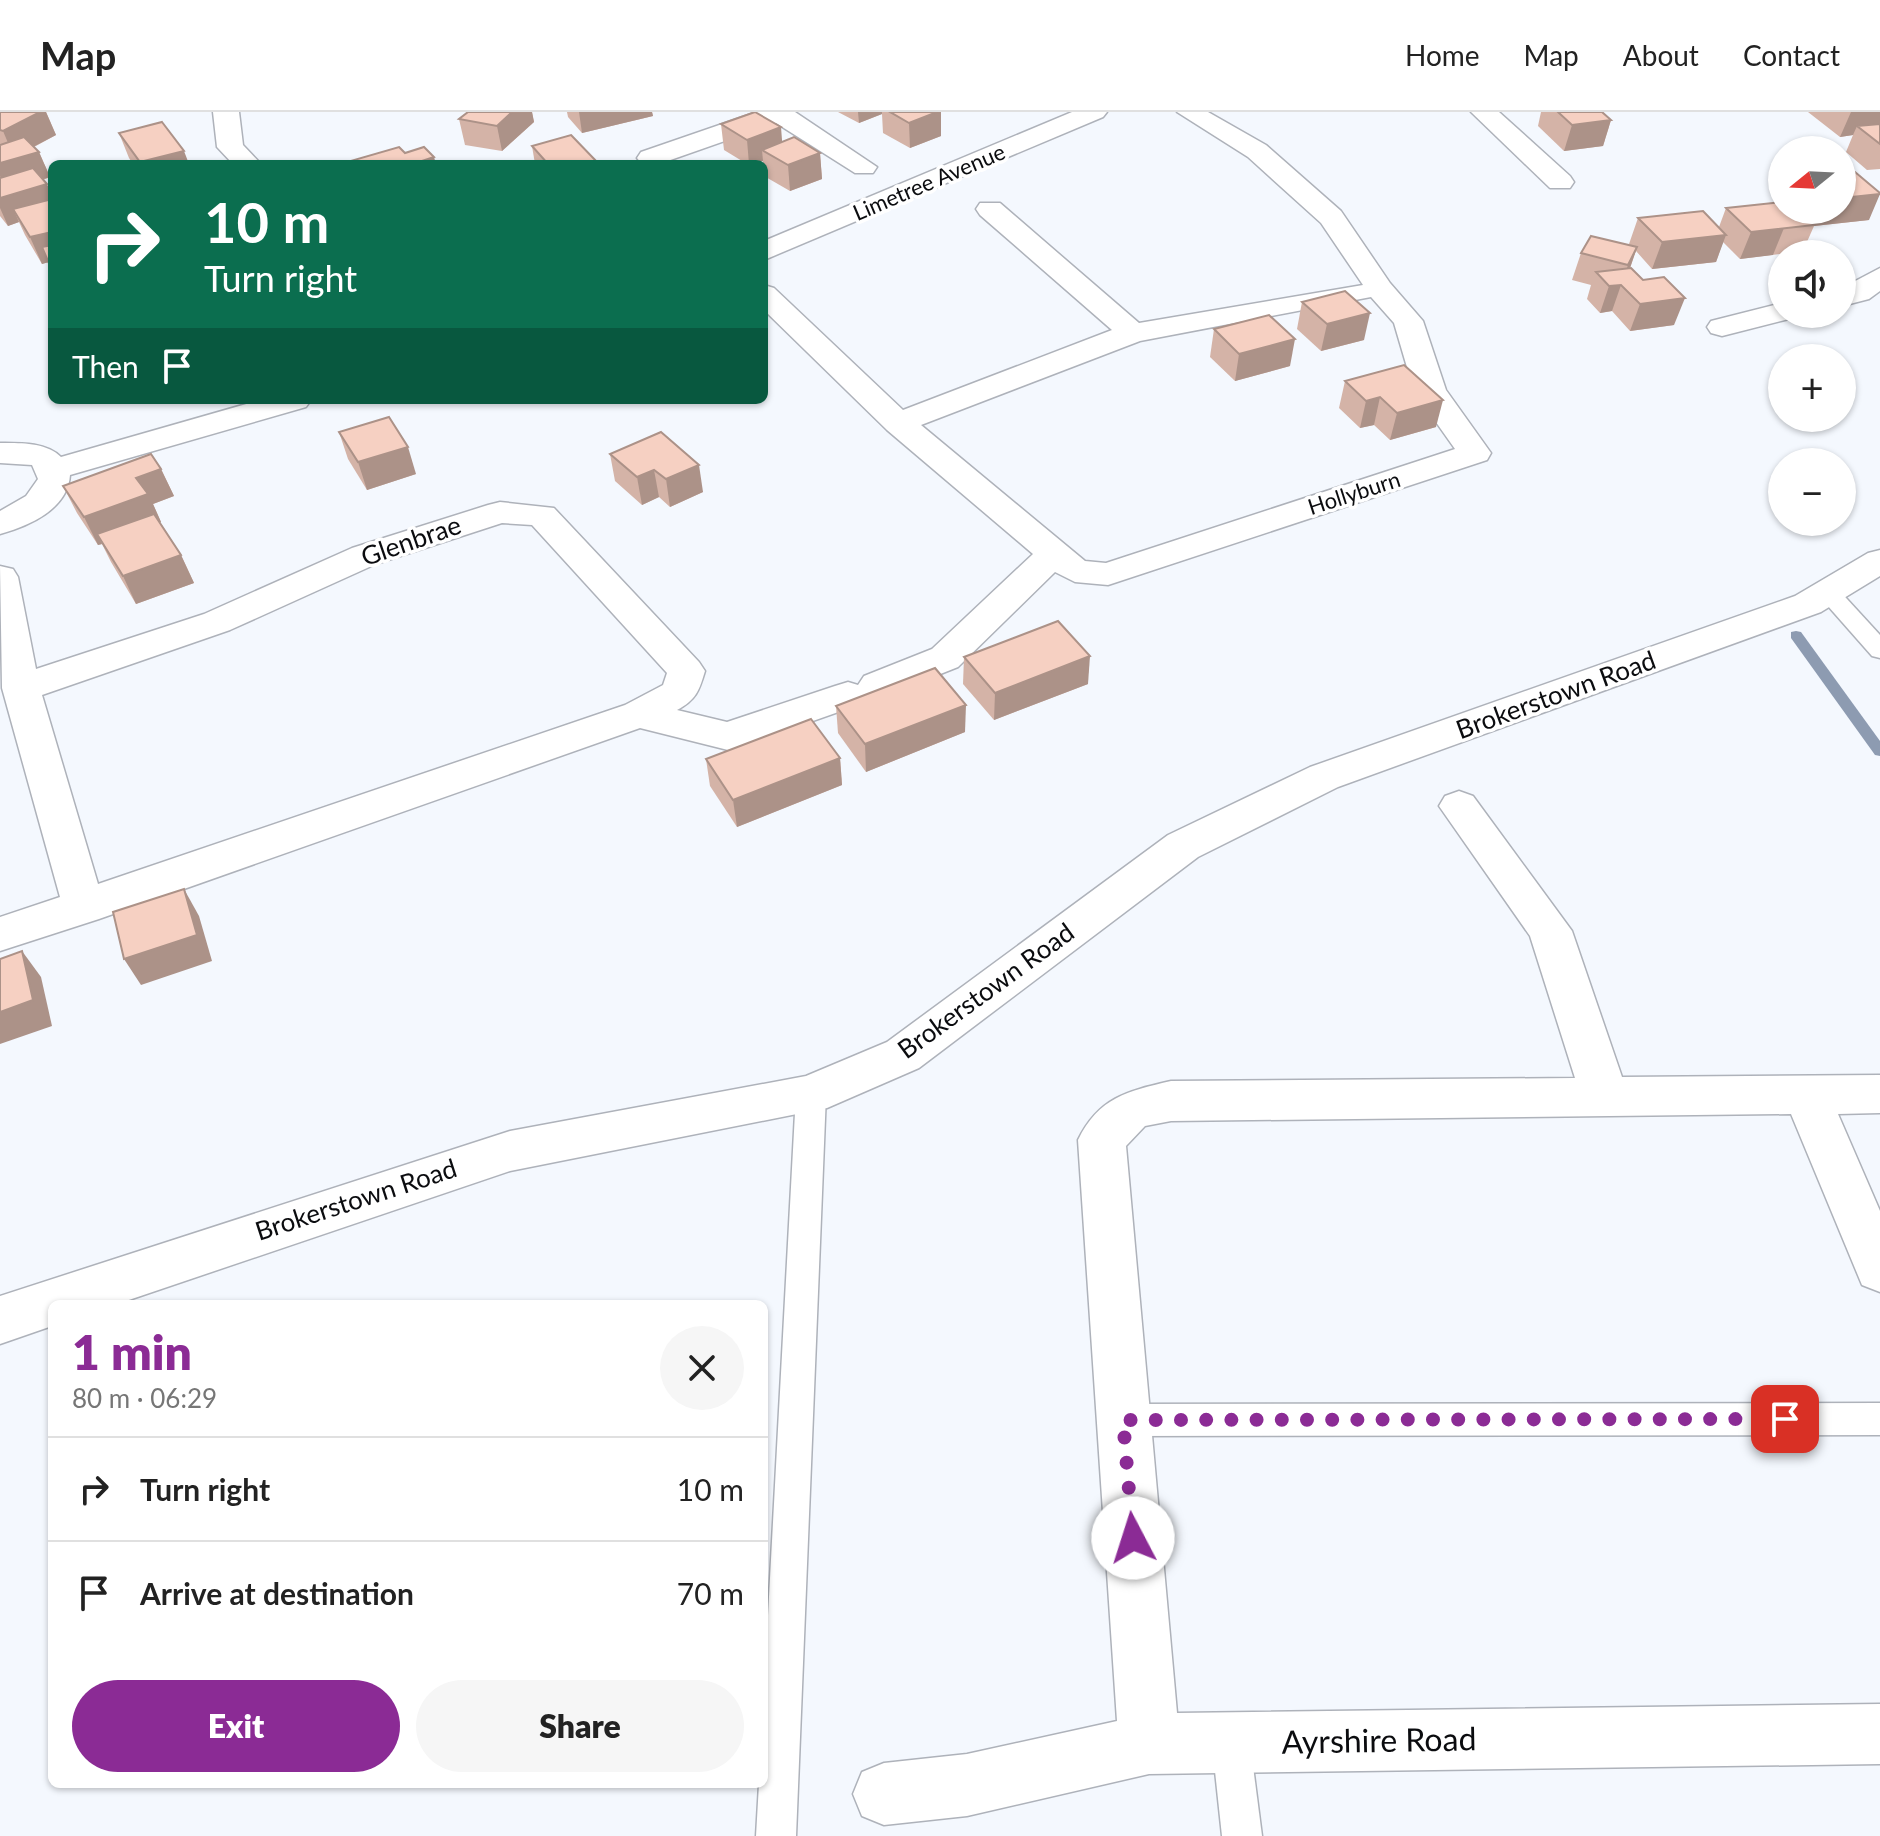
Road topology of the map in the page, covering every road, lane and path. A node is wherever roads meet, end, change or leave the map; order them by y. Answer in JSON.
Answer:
{"nodes":[{"id":1,"x":226,"y":112,"type":"edge"},
{"id":2,"x":780,"y":112,"type":"edge"},
{"id":3,"x":1094,"y":112,"type":"edge"},
{"id":4,"x":1190,"y":112,"type":"edge"},
{"id":5,"x":1484,"y":112,"type":"edge"},
{"id":6,"x":650,"y":158,"type":"dead end"},
{"id":7,"x":244,"y":160,"type":"edge"},
{"id":8,"x":864,"y":167,"type":"dead end"},
{"id":9,"x":1560,"y":182,"type":"dead end"},
{"id":10,"x":990,"y":209,"type":"dead end"},
{"id":11,"x":768,"y":249,"type":"edge"},
{"id":12,"x":1880,"y":277,"type":"edge"},
{"id":13,"x":1380,"y":289,"type":"junction"},
{"id":14,"x":1856,"y":294,"type":"edge"},
{"id":15,"x":768,"y":298,"type":"edge"},
{"id":16,"x":1768,"y":316,"type":"edge"},
{"id":17,"x":1722,"y":327,"type":"dead end"},
{"id":18,"x":1133,"y":333,"type":"junction"},
{"id":19,"x":281,"y":404,"type":"edge"},
{"id":20,"x":898,"y":423,"type":"junction"},
{"id":21,"x":0,"y":453,"type":"edge"},
{"id":22,"x":55,"y":469,"type":"junction"},
{"id":23,"x":0,"y":523,"type":"edge"},
{"id":24,"x":1054,"y":553,"type":"junction"},
{"id":25,"x":1880,"y":561,"type":"edge"},
{"id":26,"x":1828,"y":592,"type":"junction"},
{"id":27,"x":2,"y":593,"type":"edge"},
{"id":28,"x":1880,"y":650,"type":"edge"},
{"id":29,"x":21,"y":688,"type":"junction"},
{"id":30,"x":639,"y":714,"type":"junction"},
{"id":31,"x":1459,"y":806,"type":"dead end"},
{"id":32,"x":84,"y":908,"type":"junction"},
{"id":33,"x":0,"y":934,"type":"edge"},
{"id":34,"x":811,"y":1094,"type":"junction"},
{"id":35,"x":1880,"y":1094,"type":"edge"},
{"id":36,"x":1806,"y":1095,"type":"junction"},
{"id":37,"x":1605,"y":1097,"type":"junction"},
{"id":38,"x":1880,"y":1269,"type":"edge"},
{"id":39,"x":58,"y":1300,"type":"edge"},
{"id":40,"x":48,"y":1303,"type":"edge"},
{"id":41,"x":0,"y":1320,"type":"edge"},
{"id":42,"x":1880,"y":1419,"type":"edge"},
{"id":43,"x":1123,"y":1420,"type":"junction"},
{"id":44,"x":1880,"y":1734,"type":"edge"},
{"id":45,"x":1231,"y":1743,"type":"junction"},
{"id":46,"x":1149,"y":1744,"type":"junction"},
{"id":47,"x":884,"y":1794,"type":"dead end"},
{"id":48,"x":776,"y":1836,"type":"edge"},
{"id":49,"x":1242,"y":1836,"type":"edge"}],
"edges":[{"from":1,"to":7,"type":"street"},
{"from":2,"to":6,"type":"street"},
{"from":2,"to":8,"type":"street"},
{"from":3,"to":11,"type":"street","name":"Limetree Avenue"},
{"from":4,"to":13,"type":"street","name":"Hollyburn"},
{"from":5,"to":9,"type":"street"},
{"from":10,"to":18,"type":"street"},
{"from":12,"to":14,"type":"street"},
{"from":13,"to":18,"type":"street"},
{"from":13,"to":24,"type":"street","name":"Hollyburn"},
{"from":15,"to":20,"type":"street","name":"Hollyburn"},
{"from":16,"to":17,"type":"street"},
{"from":18,"to":20,"type":"street"},
{"from":19,"to":22,"type":"street"},
{"from":20,"to":24,"type":"street","name":"Hollyburn"},
{"from":21,"to":22,"type":"street"},
{"from":22,"to":23,"type":"street"},
{"from":24,"to":30,"type":"street"},
{"from":25,"to":26,"type":"street","name":"Brokerstown Road"},
{"from":26,"to":28,"type":"lane"},
{"from":26,"to":34,"type":"street","name":"Brokerstown Road"},
{"from":27,"to":29,"type":"street"},
{"from":29,"to":30,"type":"street","name":"Glenbrae"},
{"from":29,"to":32,"type":"street"},
{"from":30,"to":32,"type":"street","name":"Glenbrae"},
{"from":31,"to":37,"type":"street"},
{"from":32,"to":33,"type":"street","name":"Glenbrae"},
{"from":34,"to":39,"type":"street","name":"Brokerstown Road"},
{"from":34,"to":48,"type":"lane"},
{"from":35,"to":36,"type":"street"},
{"from":36,"to":37,"type":"street"},
{"from":36,"to":38,"type":"street"},
{"from":37,"to":43,"type":"street"},
{"from":40,"to":41,"type":"street","name":"Brokerstown Road"},
{"from":42,"to":43,"type":"lane"},
{"from":43,"to":46,"type":"street"},
{"from":44,"to":45,"type":"street","name":"Ayrshire Road"},
{"from":45,"to":46,"type":"street","name":"Ayrshire Road"},
{"from":45,"to":49,"type":"lane"},
{"from":46,"to":47,"type":"street","name":"Ayrshire Road"}]}
